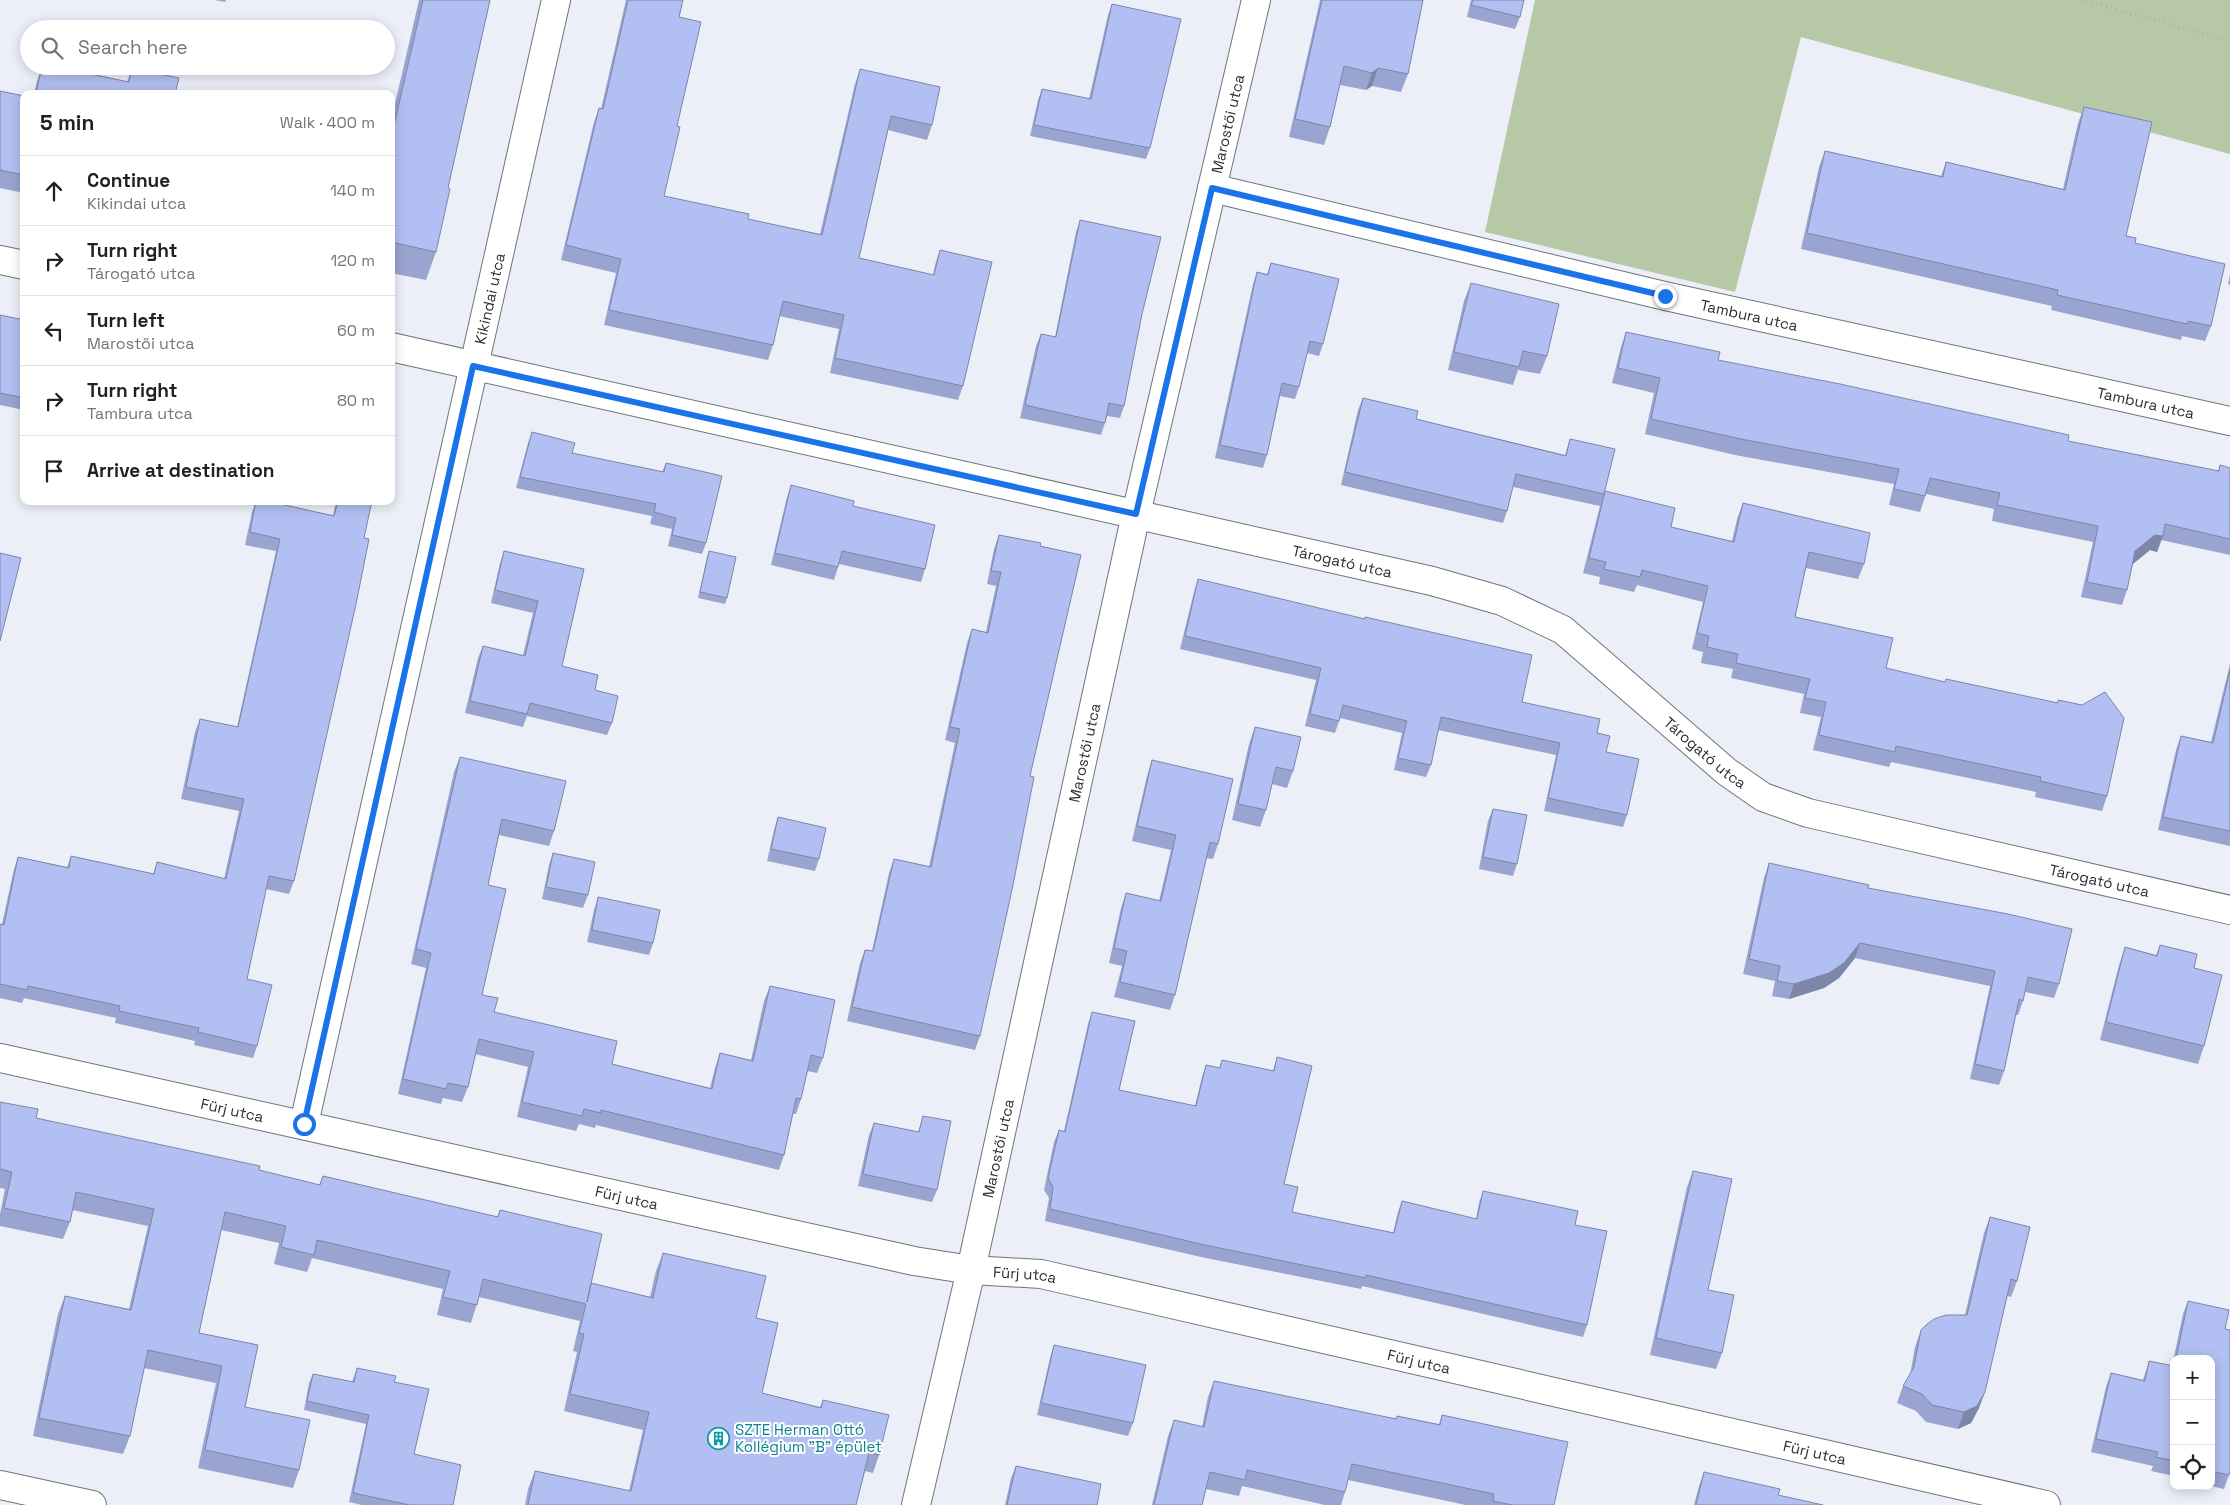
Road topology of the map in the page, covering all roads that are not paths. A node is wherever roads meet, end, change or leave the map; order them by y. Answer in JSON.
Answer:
{"nodes":[{"id":1,"x":556,"y":0,"type":"edge"},
{"id":2,"x":1256,"y":0,"type":"edge"},
{"id":3,"x":1212,"y":188,"type":"junction"},
{"id":4,"x":0,"y":260,"type":"edge"},
{"id":5,"x":20,"y":264,"type":"edge"},
{"id":6,"x":395,"y":348,"type":"edge"},
{"id":7,"x":473,"y":366,"type":"junction"},
{"id":8,"x":2230,"y":421,"type":"edge"},
{"id":9,"x":1136,"y":514,"type":"junction"},
{"id":10,"x":2230,"y":910,"type":"edge"},
{"id":11,"x":0,"y":1058,"type":"edge"},
{"id":12,"x":304,"y":1124,"type":"junction"},
{"id":13,"x":971,"y":1270,"type":"junction"},
{"id":14,"x":0,"y":1485,"type":"edge"},
{"id":15,"x":92,"y":1505,"type":"edge"},
{"id":16,"x":916,"y":1505,"type":"edge"},
{"id":17,"x":2046,"y":1505,"type":"edge"}],
"edges":[{"from":1,"to":7,"type":"street","name":"Kikindai utca"},
{"from":2,"to":3,"type":"street","name":"Marostői utca"},
{"from":3,"to":8,"type":"street","name":"Tambura utca"},
{"from":3,"to":9,"type":"street","name":"Marostői utca"},
{"from":4,"to":5,"type":"street"},
{"from":6,"to":7,"type":"street","name":"Tárogató utca"},
{"from":7,"to":9,"type":"street","name":"Tárogató utca"},
{"from":7,"to":12,"type":"street","name":"Kikindai utca"},
{"from":9,"to":10,"type":"street","name":"Tárogató utca"},
{"from":9,"to":13,"type":"street","name":"Marostői utca"},
{"from":11,"to":12,"type":"street","name":"Fürj utca"},
{"from":12,"to":13,"type":"street","name":"Fürj utca"},
{"from":13,"to":16,"type":"street","name":"Marostői utca"},
{"from":13,"to":17,"type":"street","name":"Fürj utca"},
{"from":14,"to":15,"type":"street"}]}
